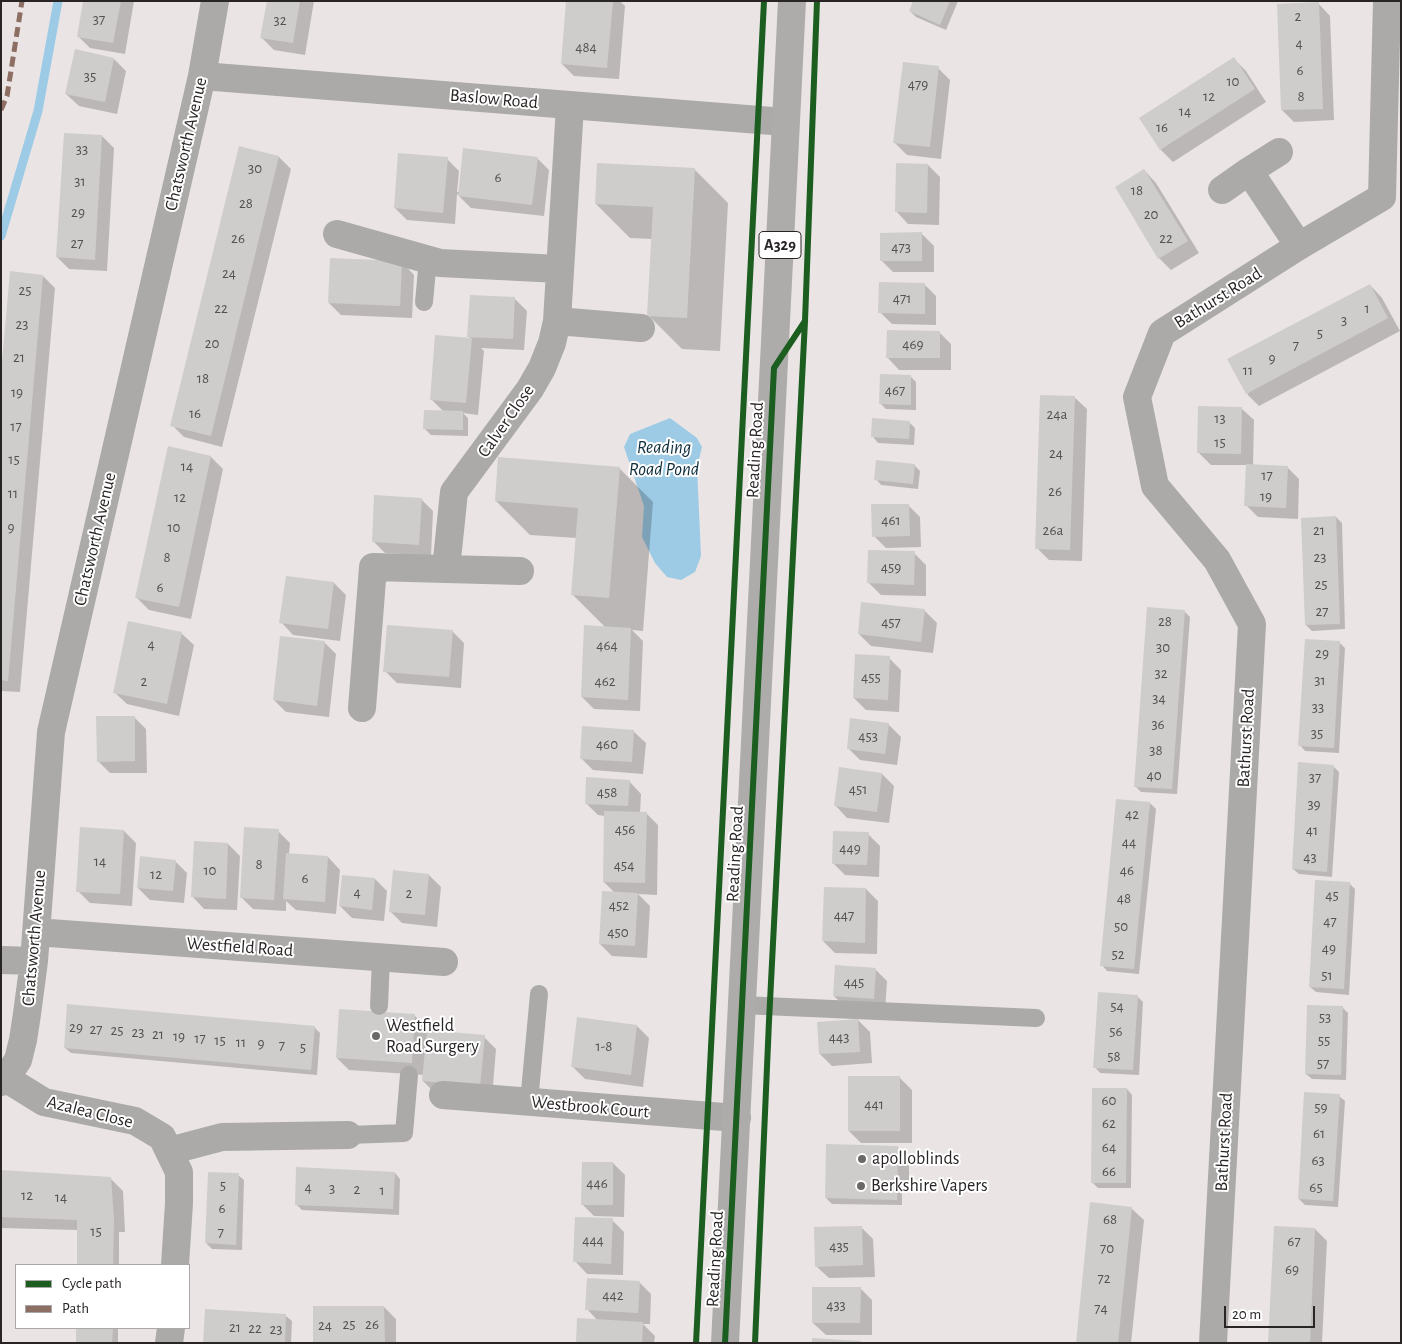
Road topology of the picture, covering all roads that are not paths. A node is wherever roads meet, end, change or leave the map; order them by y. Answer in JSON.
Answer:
{"nodes":[{"id":1,"x":215,"y":1,"type":"edge"},
{"id":2,"x":792,"y":1,"type":"edge"},
{"id":3,"x":1387,"y":1,"type":"edge"},
{"id":4,"x":202,"y":76,"type":"junction"},
{"id":5,"x":570,"y":106,"type":"junction"},
{"id":6,"x":785,"y":122,"type":"junction"},
{"id":7,"x":1279,"y":152,"type":"dead end"},
{"id":8,"x":1250,"y":171,"type":"junction"},
{"id":9,"x":1222,"y":190,"type":"dead end"},
{"id":10,"x":337,"y":234,"type":"dead end"},
{"id":11,"x":1299,"y":246,"type":"junction"},
{"id":12,"x":428,"y":259,"type":"junction"},
{"id":13,"x":559,"y":269,"type":"junction"},
{"id":14,"x":424,"y":302,"type":"dead end"},
{"id":15,"x":557,"y":321,"type":"junction"},
{"id":16,"x":641,"y":328,"type":"dead end"},
{"id":17,"x":446,"y":569,"type":"junction"},
{"id":18,"x":520,"y":571,"type":"dead end"},
{"id":19,"x":362,"y":708,"type":"dead end"},
{"id":20,"x":36,"y":932,"type":"junction"},
{"id":21,"x":382,"y":958,"type":"junction"},
{"id":22,"x":1,"y":960,"type":"edge"},
{"id":23,"x":34,"y":961,"type":"junction"},
{"id":24,"x":444,"y":962,"type":"dead end"},
{"id":25,"x":539,"y":994,"type":"dead end"},
{"id":26,"x":742,"y":1005,"type":"junction"},
{"id":27,"x":380,"y":1006,"type":"dead end"},
{"id":28,"x":1036,"y":1018,"type":"dead end"},
{"id":29,"x":409,"y":1075,"type":"dead end"},
{"id":30,"x":3,"y":1080,"type":"edge"},
{"id":31,"x":443,"y":1095,"type":"dead end"},
{"id":32,"x":529,"y":1102,"type":"junction"},
{"id":33,"x":737,"y":1118,"type":"junction"},
{"id":34,"x":348,"y":1135,"type":"joint"},
{"id":35,"x":169,"y":1151,"type":"junction"},
{"id":36,"x":175,"y":1264,"type":"edge"},
{"id":37,"x":170,"y":1329,"type":"edge"},
{"id":38,"x":170,"y":1343,"type":"edge"},
{"id":39,"x":725,"y":1343,"type":"edge"},
{"id":40,"x":1214,"y":1343,"type":"edge"}],
"edges":[{"from":1,"to":4,"type":"street","name":"Chatsworth Avenue"},
{"from":2,"to":6,"type":"main road","name":"Reading Road","number":"A329"},
{"from":3,"to":11,"type":"street","name":"Bathurst Road"},
{"from":4,"to":5,"type":"street","name":"Baslow Road"},
{"from":4,"to":20,"type":"street","name":"Chatsworth Avenue"},
{"from":5,"to":6,"type":"street","name":"Baslow Road"},
{"from":5,"to":13,"type":"street","name":"Calver Close"},
{"from":6,"to":26,"type":"main road","name":"Reading Road","number":"A329"},
{"from":7,"to":8,"type":"street"},
{"from":8,"to":9,"type":"street"},
{"from":8,"to":11,"type":"street"},
{"from":10,"to":12,"type":"street"},
{"from":11,"to":40,"type":"street","name":"Bathurst Road"},
{"from":12,"to":13,"type":"street"},
{"from":12,"to":14,"type":"lane"},
{"from":13,"to":15,"type":"street","name":"Calver Close"},
{"from":15,"to":16,"type":"street"},
{"from":15,"to":17,"type":"street","name":"Calver Close"},
{"from":17,"to":18,"type":"street"},
{"from":17,"to":19,"type":"street"},
{"from":20,"to":21,"type":"street","name":"Westfield Road"},
{"from":20,"to":23,"type":"street","name":"Chatsworth Avenue"},
{"from":21,"to":24,"type":"street","name":"Westfield Road"},
{"from":21,"to":27,"type":"lane"},
{"from":22,"to":23,"type":"street"},
{"from":23,"to":30,"type":"street","name":"Chatsworth Avenue"},
{"from":25,"to":32,"type":"lane"},
{"from":26,"to":28,"type":"lane"},
{"from":26,"to":33,"type":"main road","name":"Reading Road","number":"A329"},
{"from":29,"to":34,"type":"lane"},
{"from":30,"to":35,"type":"street","name":"Azalea Close"},
{"from":31,"to":32,"type":"street","name":"Westbrook Court"},
{"from":32,"to":33,"type":"street","name":"Westbrook Court"},
{"from":33,"to":39,"type":"main road","name":"Reading Road","number":"A329"},
{"from":34,"to":35,"type":"street"},
{"from":35,"to":36,"type":"street","name":"Azalea Close"},
{"from":37,"to":38,"type":"street"}]}
